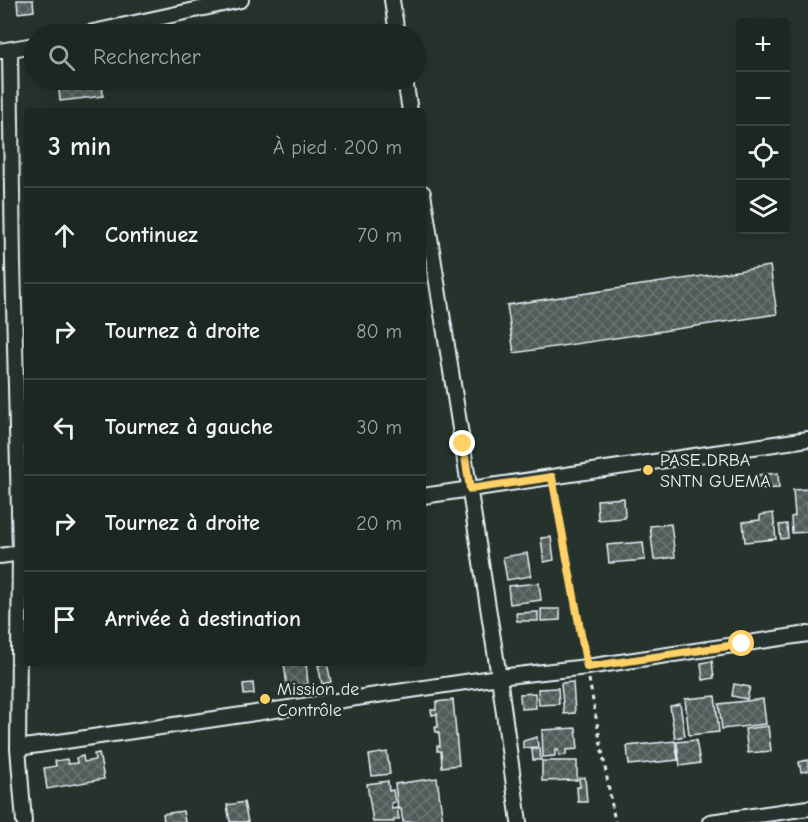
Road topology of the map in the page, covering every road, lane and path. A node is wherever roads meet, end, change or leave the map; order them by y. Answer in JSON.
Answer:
{"nodes":[{"id":1,"x":241,"y":0,"type":"edge"},
{"id":2,"x":392,"y":0,"type":"edge"},
{"id":3,"x":130,"y":24,"type":"edge"},
{"id":4,"x":396,"y":24,"type":"edge"},
{"id":5,"x":24,"y":47,"type":"edge"},
{"id":6,"x":5,"y":51,"type":"edge"},
{"id":7,"x":407,"y":90,"type":"edge"},
{"id":8,"x":410,"y":108,"type":"edge"},
{"id":9,"x":426,"y":212,"type":"edge"},
{"id":10,"x":6,"y":262,"type":"edge"},
{"id":11,"x":808,"y":439,"type":"edge"},
{"id":12,"x":552,"y":477,"type":"junction"},
{"id":13,"x":470,"y":489,"type":"junction"},
{"id":14,"x":426,"y":496,"type":"edge"},
{"id":15,"x":24,"y":552,"type":"edge"},
{"id":16,"x":0,"y":556,"type":"edge"},
{"id":17,"x":808,"y":634,"type":"edge"},
{"id":18,"x":587,"y":667,"type":"junction"},
{"id":19,"x":499,"y":677,"type":"junction"},
{"id":20,"x":18,"y":748,"type":"junction"},
{"id":21,"x":808,"y":808,"type":"edge"},
{"id":22,"x":24,"y":822,"type":"edge"},
{"id":23,"x":519,"y":822,"type":"edge"},
{"id":24,"x":615,"y":822,"type":"edge"},
{"id":25,"x":710,"y":822,"type":"edge"}],
"edges":[{"from":1,"to":3,"type":"street"},
{"from":2,"to":4,"type":"street"},
{"from":5,"to":6,"type":"street"},
{"from":6,"to":10,"type":"street"},
{"from":7,"to":8,"type":"street"},
{"from":9,"to":13,"type":"street"},
{"from":10,"to":15,"type":"street"},
{"from":11,"to":12,"type":"street"},
{"from":12,"to":13,"type":"street"},
{"from":12,"to":18,"type":"path"},
{"from":13,"to":14,"type":"street"},
{"from":13,"to":19,"type":"street"},
{"from":15,"to":16,"type":"street"},
{"from":15,"to":20,"type":"street"},
{"from":17,"to":18,"type":"street"},
{"from":18,"to":19,"type":"street"},
{"from":18,"to":24,"type":"path"},
{"from":19,"to":20,"type":"street"},
{"from":19,"to":23,"type":"street"},
{"from":20,"to":22,"type":"street"},
{"from":21,"to":25,"type":"street"}]}
